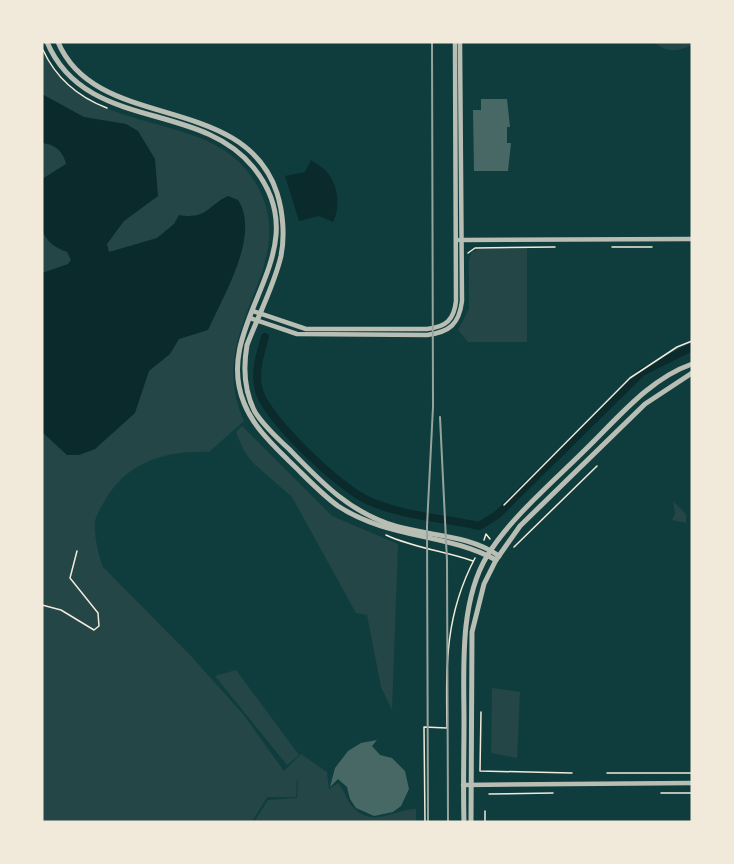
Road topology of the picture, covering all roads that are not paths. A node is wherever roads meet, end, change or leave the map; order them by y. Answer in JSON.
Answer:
{"nodes":[{"id":1,"x":47,"y":42,"type":"edge"},
{"id":2,"x":58,"y":42,"type":"edge"},
{"id":3,"x":455,"y":42,"type":"edge"},
{"id":4,"x":460,"y":42,"type":"edge"},
{"id":5,"x":692,"y":239,"type":"edge"},
{"id":6,"x":459,"y":240,"type":"junction"},
{"id":7,"x":254,"y":316,"type":"junction"},
{"id":8,"x":692,"y":364,"type":"edge"},
{"id":9,"x":692,"y":373,"type":"edge"},
{"id":10,"x":492,"y":550,"type":"junction"},
{"id":11,"x":487,"y":556,"type":"junction"},
{"id":12,"x":497,"y":558,"type":"junction"},
{"id":13,"x":692,"y":783,"type":"edge"},
{"id":14,"x":471,"y":784,"type":"junction"},
{"id":15,"x":463,"y":785,"type":"junction"},
{"id":16,"x":464,"y":822,"type":"edge"},
{"id":17,"x":471,"y":822,"type":"edge"}],
"edges":[{"from":1,"to":7,"type":"street"},
{"from":2,"to":7,"type":"street"},
{"from":3,"to":6,"type":"street"},
{"from":4,"to":6,"type":"street"},
{"from":5,"to":6,"type":"street"},
{"from":6,"to":7,"type":"street"},
{"from":7,"to":10,"type":"street"},
{"from":7,"to":11,"type":"street"},
{"from":8,"to":10,"type":"street"},
{"from":9,"to":12,"type":"street"},
{"from":10,"to":11,"type":"street"},
{"from":10,"to":12,"type":"street"},
{"from":11,"to":12,"type":"street"},
{"from":11,"to":15,"type":"street"},
{"from":12,"to":14,"type":"street"},
{"from":13,"to":14,"type":"street"},
{"from":14,"to":15,"type":"street"},
{"from":14,"to":17,"type":"street"},
{"from":15,"to":16,"type":"street"}]}
